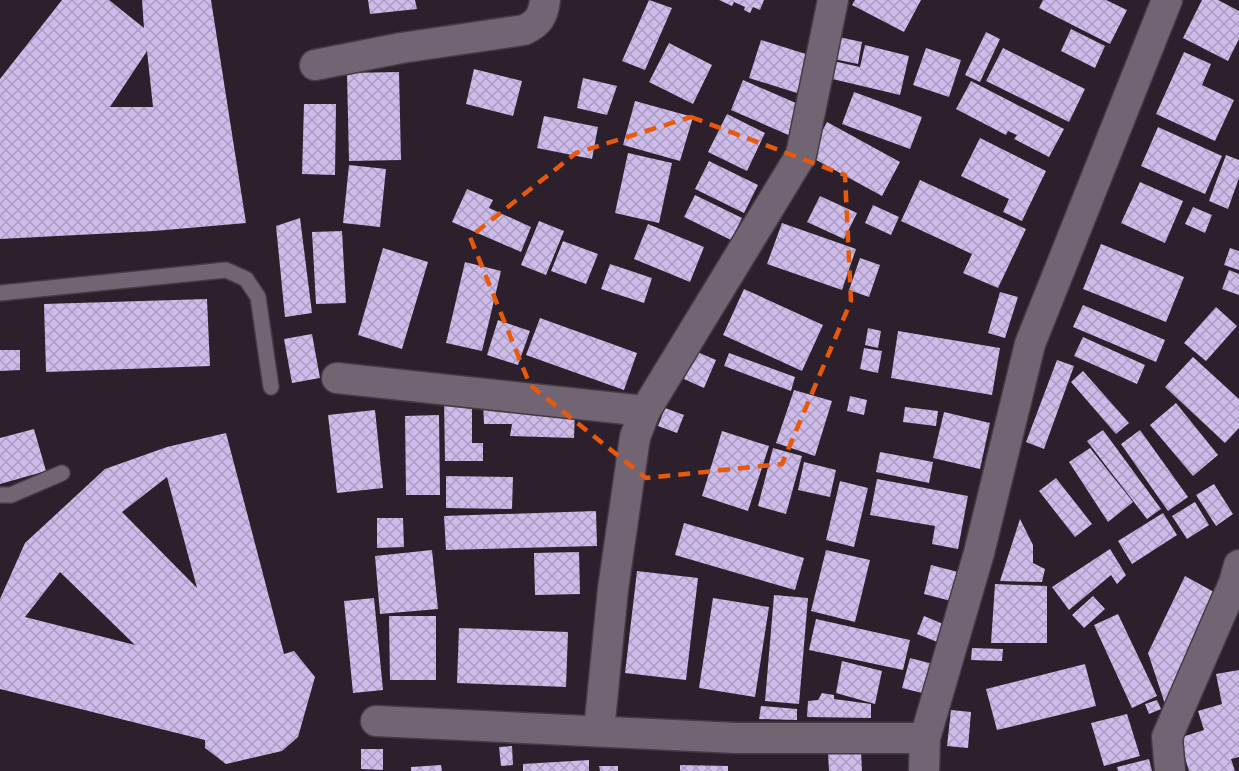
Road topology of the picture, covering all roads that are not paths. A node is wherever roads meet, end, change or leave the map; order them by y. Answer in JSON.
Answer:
{"nodes":[{"id":1,"x":545,"y":0,"type":"edge"},
{"id":2,"x":833,"y":0,"type":"edge"},
{"id":3,"x":1167,"y":0,"type":"edge"},
{"id":4,"x":315,"y":65,"type":"dead end"},
{"id":5,"x":0,"y":293,"type":"edge"},
{"id":6,"x":337,"y":378,"type":"dead end"},
{"id":7,"x":271,"y":387,"type":"dead end"},
{"id":8,"x":645,"y":411,"type":"junction"},
{"id":9,"x":62,"y":473,"type":"dead end"},
{"id":10,"x":0,"y":495,"type":"edge"},
{"id":11,"x":1239,"y":566,"type":"edge"},
{"id":12,"x":376,"y":721,"type":"dead end"},
{"id":13,"x":599,"y":731,"type":"junction"},
{"id":14,"x":925,"y":738,"type":"junction"},
{"id":15,"x":924,"y":771,"type":"edge"},
{"id":16,"x":1170,"y":771,"type":"edge"}],
"edges":[{"from":1,"to":4,"type":"street"},
{"from":2,"to":8,"type":"street"},
{"from":3,"to":14,"type":"street"},
{"from":5,"to":7,"type":"lane"},
{"from":6,"to":8,"type":"street"},
{"from":8,"to":13,"type":"street"},
{"from":9,"to":10,"type":"lane"},
{"from":11,"to":16,"type":"street"},
{"from":12,"to":13,"type":"street"},
{"from":13,"to":14,"type":"street"},
{"from":14,"to":15,"type":"street"}]}
